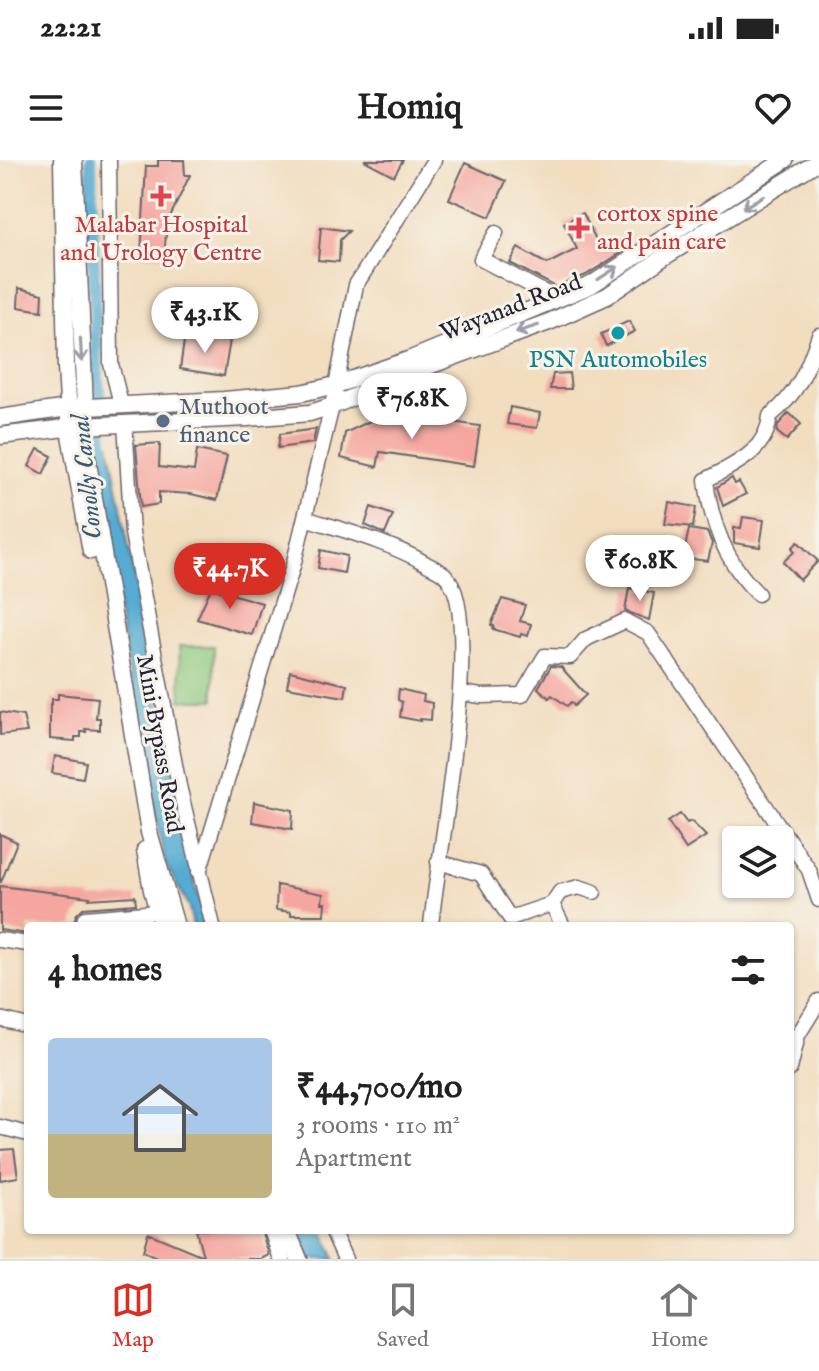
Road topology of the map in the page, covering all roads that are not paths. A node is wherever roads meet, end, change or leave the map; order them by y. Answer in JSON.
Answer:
{"nodes":[{"id":1,"x":62,"y":160,"type":"edge"},
{"id":2,"x":74,"y":160,"type":"edge"},
{"id":3,"x":109,"y":160,"type":"edge"},
{"id":4,"x":434,"y":160,"type":"edge"},
{"id":5,"x":785,"y":160,"type":"edge"},
{"id":6,"x":819,"y":161,"type":"edge"},
{"id":7,"x":496,"y":233,"type":"dead end"},
{"id":8,"x":557,"y":299,"type":"junction"},
{"id":9,"x":819,"y":335,"type":"edge"},
{"id":10,"x":336,"y":385,"type":"junction"},
{"id":11,"x":121,"y":404,"type":"junction"},
{"id":12,"x":332,"y":406,"type":"junction"},
{"id":13,"x":76,"y":408,"type":"junction"},
{"id":14,"x":0,"y":418,"type":"edge"},
{"id":15,"x":125,"y":423,"type":"junction"},
{"id":16,"x":76,"y":426,"type":"junction"},
{"id":17,"x":0,"y":436,"type":"edge"},
{"id":18,"x":305,"y":518,"type":"junction"},
{"id":19,"x":758,"y":594,"type":"dead end"},
{"id":20,"x":461,"y":693,"type":"junction"},
{"id":21,"x":438,"y":862,"type":"junction"},
{"id":22,"x":199,"y":872,"type":"junction"},
{"id":23,"x":594,"y":892,"type":"dead end"},
{"id":24,"x":819,"y":900,"type":"edge"},
{"id":25,"x":552,"y":904,"type":"junction"},
{"id":26,"x":160,"y":919,"type":"edge"},
{"id":27,"x":84,"y":922,"type":"edge"},
{"id":28,"x":175,"y":922,"type":"edge"},
{"id":29,"x":212,"y":922,"type":"edge"},
{"id":30,"x":431,"y":922,"type":"edge"},
{"id":31,"x":561,"y":922,"type":"edge"},
{"id":32,"x":0,"y":940,"type":"edge"},
{"id":33,"x":24,"y":943,"type":"edge"},
{"id":34,"x":819,"y":1001,"type":"edge"},
{"id":35,"x":0,"y":1019,"type":"edge"},
{"id":36,"x":24,"y":1025,"type":"edge"},
{"id":37,"x":794,"y":1052,"type":"edge"},
{"id":38,"x":0,"y":1127,"type":"edge"},
{"id":39,"x":24,"y":1133,"type":"edge"},
{"id":40,"x":273,"y":1234,"type":"edge"},
{"id":41,"x":289,"y":1234,"type":"edge"},
{"id":42,"x":334,"y":1234,"type":"edge"},
{"id":43,"x":282,"y":1259,"type":"edge"},
{"id":44,"x":299,"y":1259,"type":"edge"},
{"id":45,"x":345,"y":1259,"type":"edge"}],
"edges":[{"from":1,"to":13,"type":"main road"},
{"from":2,"to":13,"type":"main road","one_way":true},
{"from":3,"to":11,"type":"street"},
{"from":4,"to":10,"type":"street"},
{"from":8,"to":5,"type":"main road","one_way":true},
{"from":6,"to":12,"type":"main road","name":"Wayanad Road","one_way":true},
{"from":7,"to":8,"type":"street"},
{"from":8,"to":10,"type":"main road"},
{"from":9,"to":19,"type":"street"},
{"from":10,"to":11,"type":"main road"},
{"from":10,"to":12,"type":"street"},
{"from":11,"to":13,"type":"main road"},
{"from":12,"to":15,"type":"main road","name":"Wayanad Road"},
{"from":12,"to":18,"type":"street"},
{"from":13,"to":14,"type":"main road"},
{"from":13,"to":16,"type":"main road"},
{"from":15,"to":16,"type":"main road","name":"Wayanad Road"},
{"from":15,"to":22,"type":"street"},
{"from":16,"to":17,"type":"main road","name":"Wayanad Road"},
{"from":16,"to":26,"type":"main road","name":"Mini Bypass Road"},
{"from":16,"to":28,"type":"main road","name":"Mini Bypass Road"},
{"from":18,"to":20,"type":"street"},
{"from":18,"to":22,"type":"street"},
{"from":20,"to":21,"type":"street"},
{"from":20,"to":24,"type":"street"},
{"from":21,"to":25,"type":"street"},
{"from":21,"to":30,"type":"street"},
{"from":22,"to":29,"type":"street"},
{"from":23,"to":25,"type":"street"},
{"from":25,"to":31,"type":"street"},
{"from":26,"to":27,"type":"street"},
{"from":32,"to":33,"type":"street"},
{"from":34,"to":37,"type":"street"},
{"from":35,"to":36,"type":"street"},
{"from":38,"to":39,"type":"street"},
{"from":40,"to":43,"type":"main road"},
{"from":41,"to":44,"type":"main road"},
{"from":42,"to":45,"type":"street"}]}
